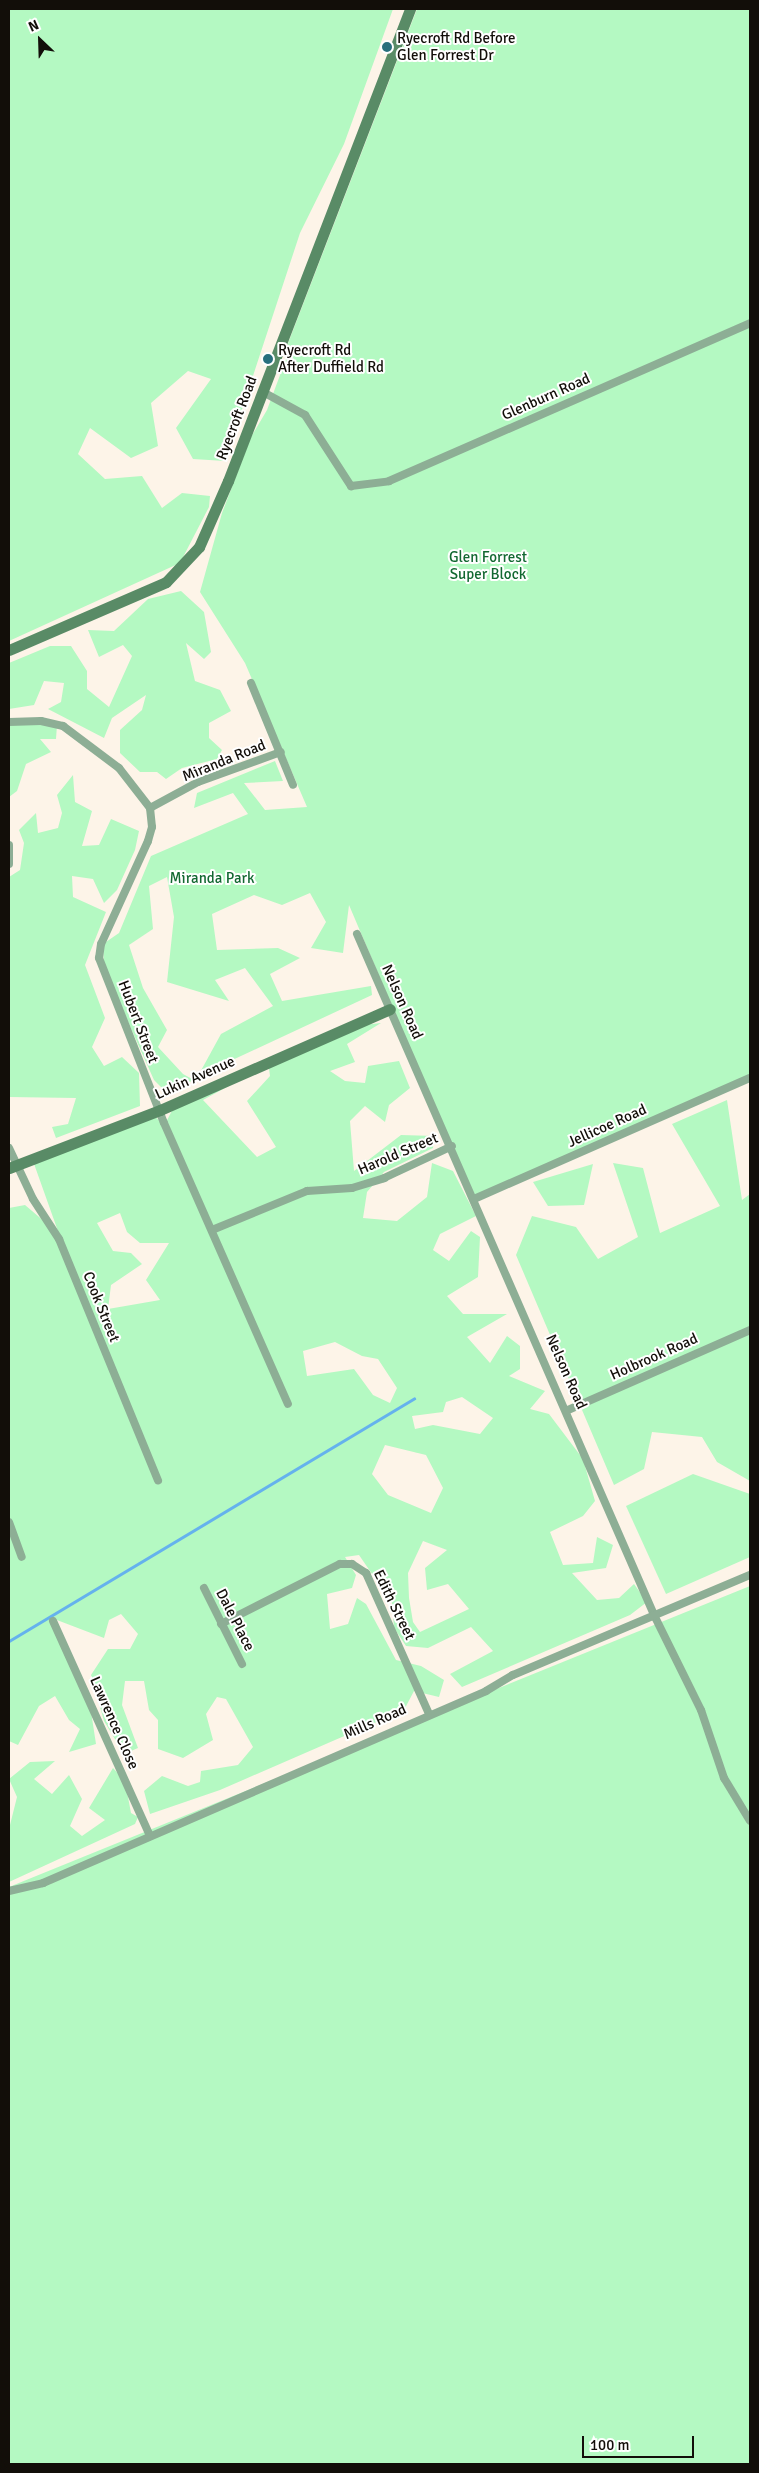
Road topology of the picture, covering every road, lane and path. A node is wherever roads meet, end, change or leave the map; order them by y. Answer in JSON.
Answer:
{"nodes":[{"id":1,"x":410,"y":9,"type":"edge"},
{"id":2,"x":750,"y":323,"type":"edge"},
{"id":3,"x":263,"y":392,"type":"junction"},
{"id":4,"x":9,"y":650,"type":"edge"},
{"id":5,"x":251,"y":683,"type":"dead end"},
{"id":6,"x":9,"y":722,"type":"edge"},
{"id":7,"x":281,"y":752,"type":"junction"},
{"id":8,"x":293,"y":785,"type":"dead end"},
{"id":9,"x":150,"y":808,"type":"junction"},
{"id":10,"x":9,"y":846,"type":"edge"},
{"id":11,"x":9,"y":864,"type":"edge"},
{"id":12,"x":357,"y":934,"type":"dead end"},
{"id":13,"x":390,"y":1009,"type":"junction"},
{"id":14,"x":750,"y":1078,"type":"edge"},
{"id":15,"x":160,"y":1110,"type":"junction"},
{"id":16,"x":452,"y":1146,"type":"junction"},
{"id":17,"x":9,"y":1148,"type":"edge"},
{"id":18,"x":12,"y":1167,"type":"edge"},
{"id":19,"x":474,"y":1199,"type":"junction"},
{"id":20,"x":212,"y":1230,"type":"junction"},
{"id":21,"x":750,"y":1330,"type":"edge"},
{"id":22,"x":288,"y":1404,"type":"dead end"},
{"id":23,"x":568,"y":1410,"type":"junction"},
{"id":24,"x":158,"y":1480,"type":"dead end"},
{"id":25,"x":9,"y":1522,"type":"edge"},
{"id":26,"x":22,"y":1557,"type":"dead end"},
{"id":27,"x":750,"y":1575,"type":"edge"},
{"id":28,"x":204,"y":1588,"type":"dead end"},
{"id":29,"x":655,"y":1616,"type":"junction"},
{"id":30,"x":53,"y":1621,"type":"dead end"},
{"id":31,"x":221,"y":1624,"type":"junction"},
{"id":32,"x":242,"y":1664,"type":"dead end"},
{"id":33,"x":429,"y":1714,"type":"junction"},
{"id":34,"x":750,"y":1821,"type":"edge"},
{"id":35,"x":150,"y":1836,"type":"junction"},
{"id":36,"x":9,"y":1891,"type":"edge"}],
"edges":[{"from":1,"to":3,"type":"street","name":"Ryecroft Road"},
{"from":2,"to":3,"type":"street","name":"Glenburn Road"},
{"from":3,"to":4,"type":"street","name":"Ryecroft Road"},
{"from":5,"to":7,"type":"street"},
{"from":6,"to":9,"type":"street"},
{"from":7,"to":8,"type":"street"},
{"from":7,"to":9,"type":"street","name":"Miranda Road"},
{"from":9,"to":15,"type":"street","name":"Hubert Street"},
{"from":10,"to":11,"type":"street"},
{"from":12,"to":13,"type":"street","name":"Nelson Road"},
{"from":13,"to":15,"type":"street","name":"Lukin Avenue"},
{"from":13,"to":16,"type":"street","name":"Nelson Road"},
{"from":14,"to":19,"type":"street","name":"Jellicoe Road"},
{"from":15,"to":18,"type":"street","name":"Lukin Avenue"},
{"from":15,"to":20,"type":"street","name":"Hubert Street"},
{"from":16,"to":19,"type":"street","name":"Nelson Road"},
{"from":16,"to":20,"type":"street","name":"Harold Street"},
{"from":17,"to":18,"type":"street","name":"Cook Street"},
{"from":18,"to":24,"type":"street","name":"Cook Street"},
{"from":19,"to":23,"type":"street","name":"Nelson Road"},
{"from":20,"to":22,"type":"street","name":"Hubert Street"},
{"from":21,"to":23,"type":"street","name":"Holbrook Road"},
{"from":23,"to":29,"type":"street","name":"Nelson Road"},
{"from":25,"to":26,"type":"street"},
{"from":27,"to":29,"type":"street","name":"Mills Road"},
{"from":28,"to":31,"type":"street","name":"Dale Place"},
{"from":29,"to":33,"type":"street","name":"Mills Road"},
{"from":29,"to":34,"type":"street","name":"Nelson Road"},
{"from":30,"to":35,"type":"street","name":"Lawrence Close"},
{"from":31,"to":32,"type":"street","name":"Dale Place"},
{"from":31,"to":33,"type":"street","name":"Edith Street"},
{"from":33,"to":35,"type":"street","name":"Mills Road"},
{"from":35,"to":36,"type":"street","name":"Mills Road"}]}
